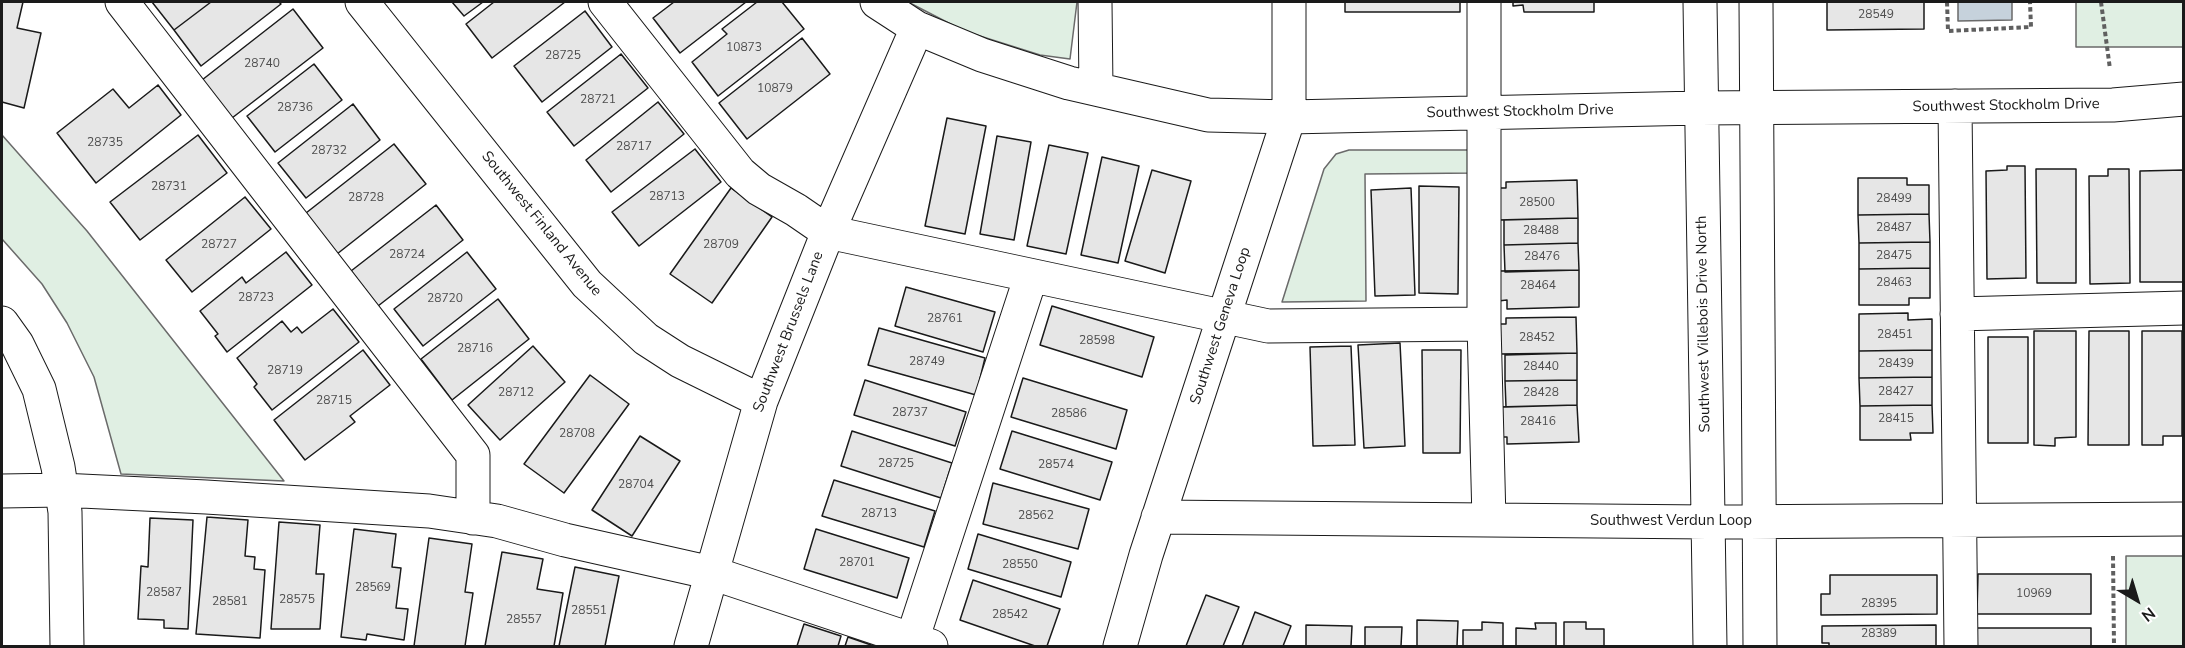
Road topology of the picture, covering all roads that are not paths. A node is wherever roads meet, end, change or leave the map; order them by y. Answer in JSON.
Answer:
{"nodes":[{"id":1,"x":122,"y":2,"type":"edge"},
{"id":2,"x":362,"y":2,"type":"edge"},
{"id":3,"x":605,"y":2,"type":"edge"},
{"id":4,"x":877,"y":2,"type":"edge"},
{"id":5,"x":1095,"y":2,"type":"edge"},
{"id":6,"x":1288,"y":2,"type":"edge"},
{"id":7,"x":1484,"y":2,"type":"edge"},
{"id":8,"x":1700,"y":2,"type":"edge"},
{"id":9,"x":1756,"y":2,"type":"edge"},
{"id":10,"x":917,"y":28,"type":"junction"},
{"id":11,"x":1095,"y":89,"type":"junction"},
{"id":12,"x":2184,"y":99,"type":"edge"},
{"id":13,"x":1955,"y":106,"type":"junction"},
{"id":14,"x":1700,"y":108,"type":"junction"},
{"id":15,"x":1757,"y":108,"type":"junction"},
{"id":16,"x":1484,"y":113,"type":"junction"},
{"id":17,"x":1289,"y":117,"type":"junction"},
{"id":18,"x":828,"y":232,"type":"junction"},
{"id":19,"x":1031,"y":276,"type":"junction"},
{"id":20,"x":2184,"y":308,"type":"edge"},
{"id":21,"x":1957,"y":314,"type":"junction"},
{"id":22,"x":1224,"y":316,"type":"junction"},
{"id":23,"x":2,"y":323,"type":"edge"},
{"id":24,"x":1484,"y":324,"type":"junction"},
{"id":25,"x":761,"y":401,"type":"junction"},
{"id":26,"x":62,"y":490,"type":"junction"},
{"id":27,"x":2,"y":491,"type":"edge"},
{"id":28,"x":1158,"y":517,"type":"junction"},
{"id":29,"x":473,"y":518,"type":"junction"},
{"id":30,"x":1960,"y":519,"type":"junction"},
{"id":31,"x":2184,"y":519,"type":"edge"},
{"id":32,"x":1489,"y":520,"type":"junction"},
{"id":33,"x":1761,"y":521,"type":"junction"},
{"id":34,"x":1708,"y":522,"type":"junction"},
{"id":35,"x":712,"y":573,"type":"junction"},
{"id":36,"x":921,"y":643,"type":"edge"},
{"id":37,"x":67,"y":646,"type":"edge"},
{"id":38,"x":691,"y":646,"type":"edge"},
{"id":39,"x":1120,"y":646,"type":"edge"},
{"id":40,"x":1710,"y":646,"type":"edge"},
{"id":41,"x":1760,"y":646,"type":"edge"},
{"id":42,"x":1961,"y":646,"type":"edge"}],
"edges":[{"from":1,"to":29,"type":"street"},
{"from":2,"to":25,"type":"street","name":"Southwest Finland Avenue"},
{"from":3,"to":18,"type":"street"},
{"from":4,"to":10,"type":"street","name":"Southwest Stockholm Drive"},
{"from":5,"to":11,"type":"street"},
{"from":6,"to":17,"type":"street","name":"Southwest Geneva Loop"},
{"from":7,"to":16,"type":"street"},
{"from":8,"to":14,"type":"street","name":"Southwest Villebois Drive North"},
{"from":9,"to":15,"type":"street"},
{"from":10,"to":11,"type":"street","name":"Southwest Stockholm Drive"},
{"from":10,"to":18,"type":"street","name":"Southwest Brussels Lane"},
{"from":11,"to":17,"type":"street","name":"Southwest Stockholm Drive"},
{"from":12,"to":13,"type":"street","name":"Southwest Stockholm Drive"},
{"from":13,"to":15,"type":"street","name":"Southwest Stockholm Drive"},
{"from":13,"to":21,"type":"street"},
{"from":14,"to":15,"type":"street","name":"Southwest Stockholm Drive"},
{"from":14,"to":16,"type":"street","name":"Southwest Stockholm Drive"},
{"from":14,"to":34,"type":"street","name":"Southwest Villebois Drive North"},
{"from":15,"to":33,"type":"street"},
{"from":16,"to":17,"type":"street","name":"Southwest Stockholm Drive"},
{"from":16,"to":24,"type":"street"},
{"from":17,"to":22,"type":"street","name":"Southwest Geneva Loop"},
{"from":18,"to":19,"type":"street"},
{"from":18,"to":25,"type":"street","name":"Southwest Brussels Lane"},
{"from":19,"to":22,"type":"street"},
{"from":19,"to":36,"type":"street"},
{"from":20,"to":21,"type":"street"},
{"from":21,"to":30,"type":"street"},
{"from":22,"to":24,"type":"street"},
{"from":22,"to":28,"type":"street","name":"Southwest Geneva Loop"},
{"from":23,"to":26,"type":"street"},
{"from":24,"to":32,"type":"street"},
{"from":25,"to":35,"type":"street","name":"Southwest Brussels Lane"},
{"from":26,"to":27,"type":"street"},
{"from":26,"to":29,"type":"street"},
{"from":26,"to":37,"type":"street"},
{"from":28,"to":32,"type":"street","name":"Southwest Verdun Loop"},
{"from":28,"to":39,"type":"street","name":"Southwest Geneva Loop"},
{"from":29,"to":35,"type":"street"},
{"from":30,"to":31,"type":"street","name":"Southwest Verdun Loop"},
{"from":30,"to":33,"type":"street","name":"Southwest Verdun Loop"},
{"from":30,"to":42,"type":"street"},
{"from":32,"to":34,"type":"street","name":"Southwest Verdun Loop"},
{"from":33,"to":34,"type":"street","name":"Southwest Verdun Loop"},
{"from":33,"to":41,"type":"street"},
{"from":34,"to":40,"type":"street","name":"Southwest Villebois Drive North"},
{"from":35,"to":36,"type":"street"},
{"from":35,"to":38,"type":"street","name":"Southwest Brussels Lane"}]}
